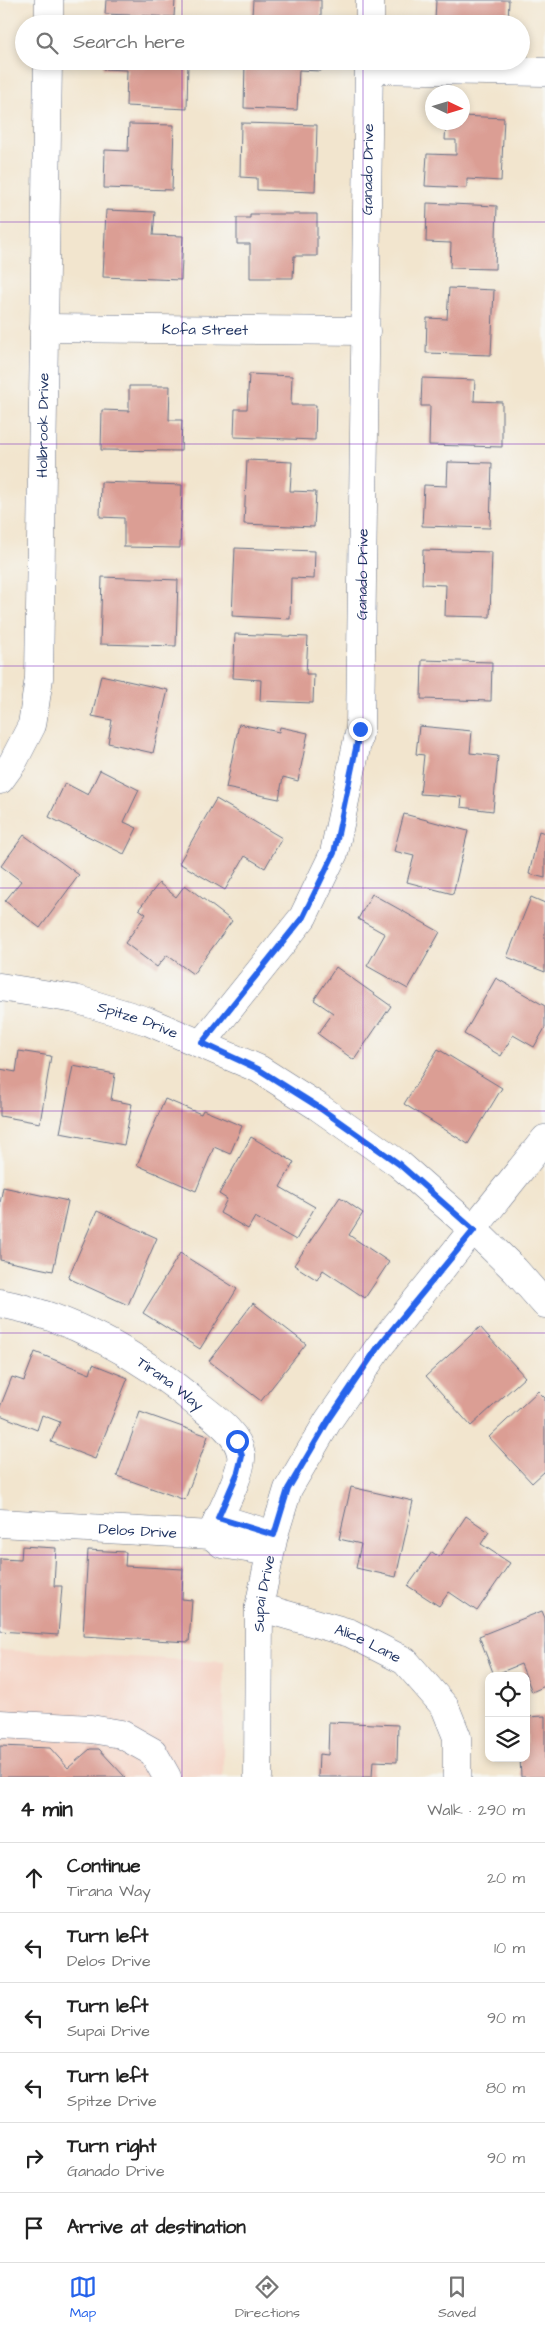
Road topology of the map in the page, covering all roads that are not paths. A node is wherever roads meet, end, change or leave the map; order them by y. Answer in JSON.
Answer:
{"nodes":[{"id":1,"x":49,"y":0,"type":"edge"},
{"id":2,"x":370,"y":0,"type":"edge"},
{"id":3,"x":49,"y":15,"type":"edge"},
{"id":4,"x":370,"y":15,"type":"edge"},
{"id":5,"x":48,"y":70,"type":"edge"},
{"id":6,"x":369,"y":70,"type":"edge"},
{"id":7,"x":495,"y":70,"type":"edge"},
{"id":8,"x":545,"y":72,"type":"edge"},
{"id":9,"x":44,"y":328,"type":"junction"},
{"id":10,"x":366,"y":331,"type":"junction"},
{"id":11,"x":0,"y":780,"type":"edge"},
{"id":12,"x":0,"y":987,"type":"edge"},
{"id":13,"x":202,"y":1043,"type":"junction"},
{"id":14,"x":545,"y":1139,"type":"edge"},
{"id":15,"x":474,"y":1230,"type":"junction"},
{"id":16,"x":0,"y":1303,"type":"edge"},
{"id":17,"x":545,"y":1304,"type":"edge"},
{"id":18,"x":0,"y":1524,"type":"edge"},
{"id":19,"x":214,"y":1527,"type":"junction"},
{"id":20,"x":272,"y":1543,"type":"junction"},
{"id":21,"x":259,"y":1607,"type":"junction"},
{"id":22,"x":0,"y":1724,"type":"edge"},
{"id":23,"x":167,"y":1777,"type":"edge"},
{"id":24,"x":258,"y":1777,"type":"edge"},
{"id":25,"x":457,"y":1777,"type":"edge"}],
"edges":[{"from":1,"to":3,"type":"street"},
{"from":2,"to":4,"type":"street"},
{"from":5,"to":9,"type":"street","name":"Holbrook Drive"},
{"from":6,"to":10,"type":"street","name":"Ganado Drive"},
{"from":7,"to":8,"type":"street"},
{"from":9,"to":10,"type":"street","name":"Kofa Street"},
{"from":9,"to":11,"type":"street","name":"Holbrook Drive"},
{"from":10,"to":13,"type":"street","name":"Ganado Drive"},
{"from":12,"to":13,"type":"street","name":"Spitze Drive"},
{"from":13,"to":15,"type":"street","name":"Spitze Drive"},
{"from":14,"to":15,"type":"street","name":"Supai Drive"},
{"from":15,"to":17,"type":"street","name":"Spitze Drive"},
{"from":15,"to":20,"type":"street","name":"Supai Drive"},
{"from":16,"to":19,"type":"street","name":"Tirana Way"},
{"from":18,"to":19,"type":"street","name":"Delos Drive"},
{"from":19,"to":20,"type":"street","name":"Delos Drive"},
{"from":20,"to":21,"type":"street","name":"Supai Drive"},
{"from":21,"to":24,"type":"street","name":"Supai Drive"},
{"from":21,"to":25,"type":"street","name":"Alice Lane"},
{"from":22,"to":23,"type":"street"}]}
